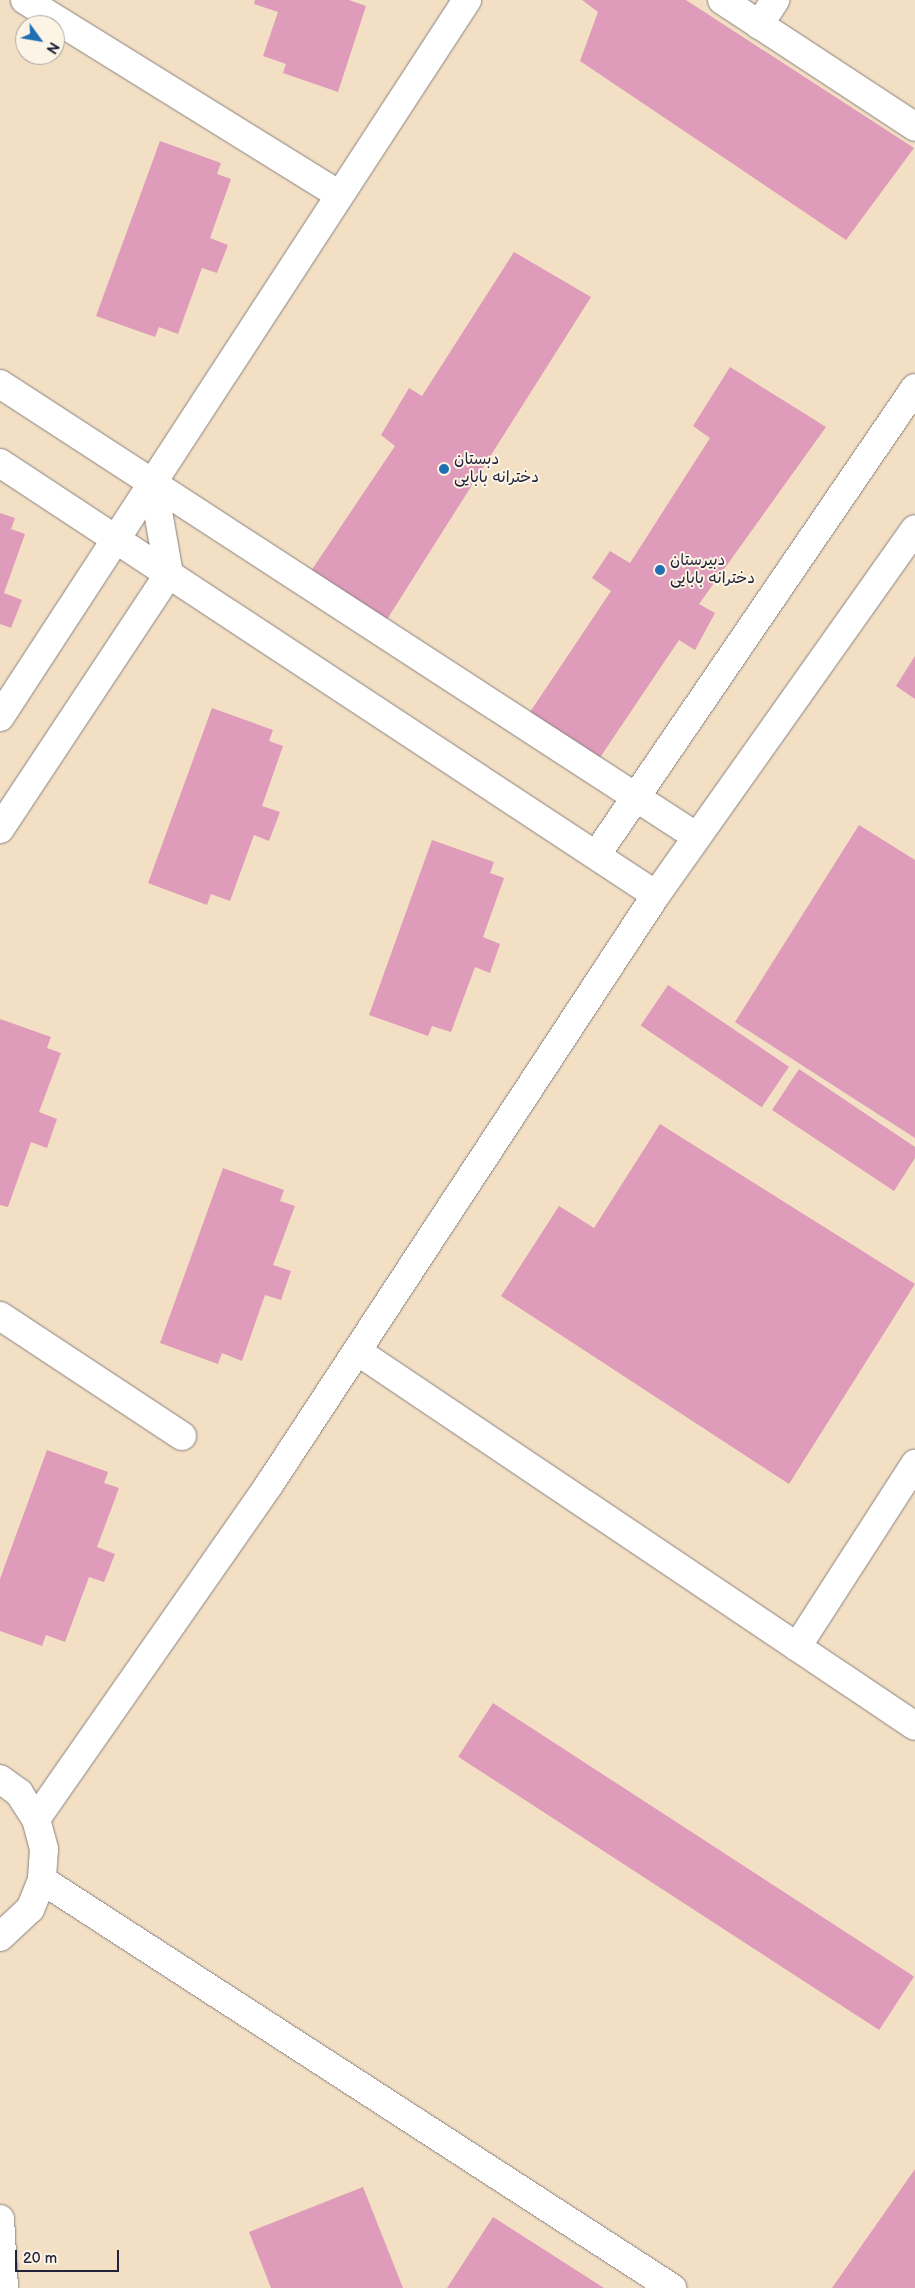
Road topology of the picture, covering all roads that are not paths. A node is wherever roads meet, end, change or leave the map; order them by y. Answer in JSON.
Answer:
{"nodes":[{"id":1,"x":25,"y":0,"type":"edge"},
{"id":2,"x":467,"y":0,"type":"edge"},
{"id":3,"x":722,"y":0,"type":"edge"},
{"id":4,"x":775,"y":0,"type":"edge"},
{"id":5,"x":759,"y":24,"type":"junction"},
{"id":6,"x":915,"y":127,"type":"edge"},
{"id":7,"x":340,"y":195,"type":"junction"},
{"id":8,"x":0,"y":384,"type":"edge"},
{"id":9,"x":915,"y":388,"type":"edge"},
{"id":10,"x":0,"y":463,"type":"edge"},
{"id":11,"x":153,"y":483,"type":"junction"},
{"id":12,"x":915,"y":528,"type":"edge"},
{"id":13,"x":116,"y":539,"type":"junction"},
{"id":14,"x":169,"y":574,"type":"junction"},
{"id":15,"x":0,"y":717,"type":"edge"},
{"id":16,"x":637,"y":799,"type":"junction"},
{"id":17,"x":0,"y":830,"type":"edge"},
{"id":18,"x":697,"y":837,"type":"junction"},
{"id":19,"x":597,"y":854,"type":"junction"},
{"id":20,"x":656,"y":895,"type":"junction"},
{"id":21,"x":0,"y":1316,"type":"edge"},
{"id":22,"x":357,"y":1351,"type":"junction"},
{"id":23,"x":182,"y":1436,"type":"dead end"},
{"id":24,"x":915,"y":1464,"type":"edge"},
{"id":25,"x":797,"y":1647,"type":"junction"},
{"id":26,"x":915,"y":1726,"type":"edge"},
{"id":27,"x":0,"y":1779,"type":"edge"},
{"id":28,"x":36,"y":1819,"type":"junction"},
{"id":29,"x":42,"y":1880,"type":"junction"},
{"id":30,"x":0,"y":1937,"type":"edge"},
{"id":31,"x":0,"y":2219,"type":"edge"},
{"id":32,"x":4,"y":2288,"type":"edge"},
{"id":33,"x":672,"y":2288,"type":"edge"}],
"edges":[{"from":1,"to":7,"type":"street"},
{"from":2,"to":7,"type":"street"},
{"from":3,"to":5,"type":"street"},
{"from":4,"to":5,"type":"street"},
{"from":5,"to":6,"type":"street"},
{"from":7,"to":11,"type":"street"},
{"from":8,"to":11,"type":"street"},
{"from":9,"to":16,"type":"street"},
{"from":10,"to":13,"type":"street"},
{"from":11,"to":13,"type":"street"},
{"from":11,"to":14,"type":"street"},
{"from":11,"to":16,"type":"street"},
{"from":12,"to":18,"type":"street"},
{"from":13,"to":14,"type":"street"},
{"from":13,"to":15,"type":"street"},
{"from":14,"to":17,"type":"street"},
{"from":14,"to":19,"type":"street"},
{"from":16,"to":18,"type":"street"},
{"from":16,"to":19,"type":"street"},
{"from":18,"to":20,"type":"street"},
{"from":19,"to":20,"type":"street"},
{"from":20,"to":22,"type":"street"},
{"from":21,"to":23,"type":"street"},
{"from":22,"to":25,"type":"street"},
{"from":22,"to":28,"type":"street"},
{"from":24,"to":25,"type":"street"},
{"from":25,"to":26,"type":"street"},
{"from":27,"to":28,"type":"street"},
{"from":28,"to":29,"type":"street"},
{"from":29,"to":30,"type":"street"},
{"from":29,"to":33,"type":"street"},
{"from":31,"to":32,"type":"street"}]}
